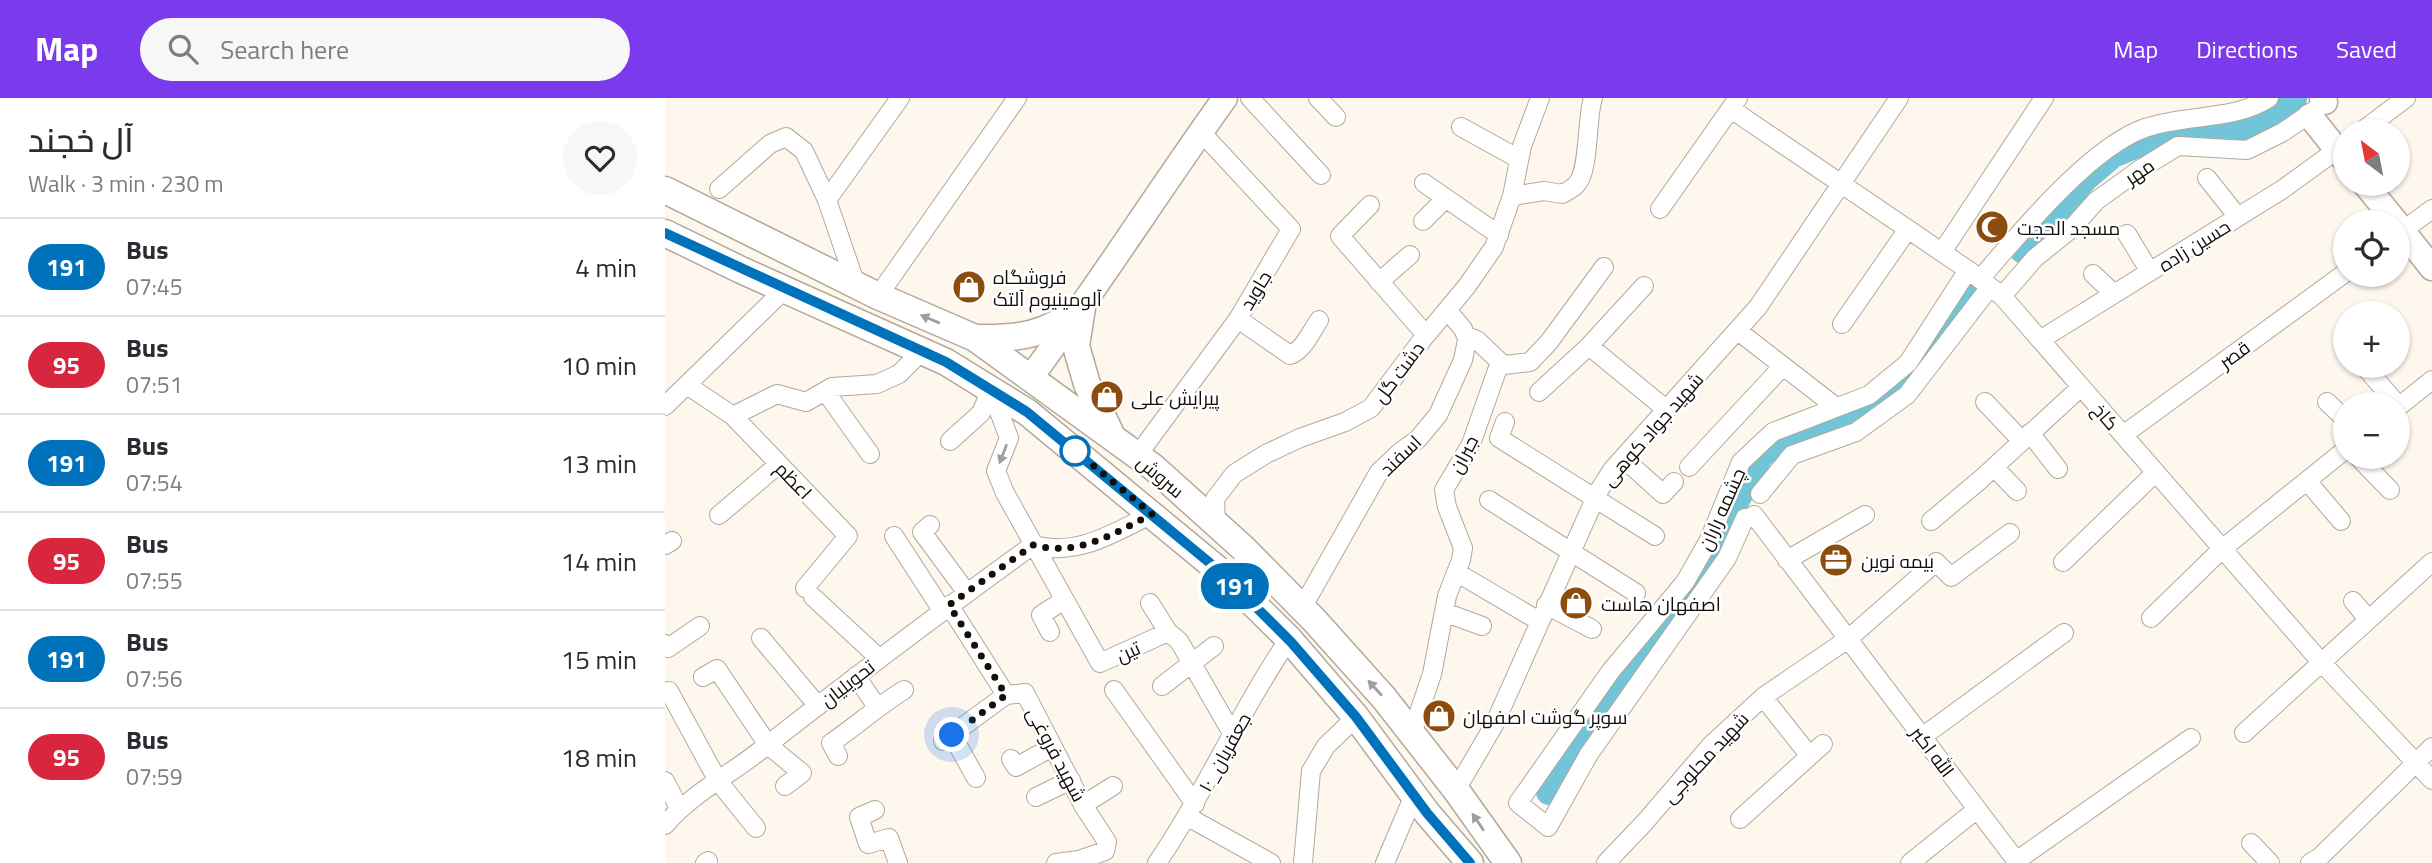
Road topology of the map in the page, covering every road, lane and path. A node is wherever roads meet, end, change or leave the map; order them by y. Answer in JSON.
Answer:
{"nodes":[{"id":1,"x":900,"y":98,"type":"edge"},
{"id":2,"x":1017,"y":98,"type":"edge"},
{"id":3,"x":1225,"y":98,"type":"edge"},
{"id":4,"x":1250,"y":98,"type":"edge"},
{"id":5,"x":1318,"y":98,"type":"edge"},
{"id":6,"x":1540,"y":98,"type":"edge"},
{"id":7,"x":1593,"y":98,"type":"edge"},
{"id":8,"x":1899,"y":98,"type":"edge"},
{"id":9,"x":2044,"y":98,"type":"edge"},
{"id":10,"x":2269,"y":98,"type":"edge"},
{"id":11,"x":2406,"y":98,"type":"edge"},
{"id":12,"x":2321,"y":103,"type":"edge"},
{"id":13,"x":1734,"y":104,"type":"edge"},
{"id":14,"x":1336,"y":117,"type":"dead end"},
{"id":15,"x":2378,"y":119,"type":"edge"},
{"id":16,"x":1461,"y":127,"type":"dead end"},
{"id":17,"x":2333,"y":130,"type":"edge"},
{"id":18,"x":1201,"y":132,"type":"junction"},
{"id":19,"x":2333,"y":157,"type":"edge"},
{"id":20,"x":1519,"y":159,"type":"junction"},
{"id":21,"x":1321,"y":175,"type":"dead end"},
{"id":22,"x":2207,"y":178,"type":"dead end"},
{"id":23,"x":1424,"y":183,"type":"dead end"},
{"id":24,"x":1841,"y":184,"type":"junction"},
{"id":25,"x":665,"y":192,"type":"edge"},
{"id":26,"x":1512,"y":196,"type":"junction"},
{"id":27,"x":2374,"y":196,"type":"edge"},
{"id":28,"x":1445,"y":198,"type":"junction"},
{"id":29,"x":827,"y":200,"type":"junction"},
{"id":30,"x":716,"y":201,"type":"junction"},
{"id":31,"x":1370,"y":205,"type":"dead end"},
{"id":32,"x":1660,"y":209,"type":"dead end"},
{"id":33,"x":2432,"y":209,"type":"edge"},
{"id":34,"x":2385,"y":210,"type":"edge"},
{"id":35,"x":2238,"y":217,"type":"junction"},
{"id":36,"x":1423,"y":221,"type":"dead end"},
{"id":37,"x":2410,"y":222,"type":"edge"},
{"id":38,"x":1908,"y":229,"type":"junction"},
{"id":39,"x":665,"y":233,"type":"edge"},
{"id":40,"x":2127,"y":234,"type":"dead end"},
{"id":41,"x":1499,"y":235,"type":"junction"},
{"id":42,"x":665,"y":238,"type":"edge"},
{"id":43,"x":2410,"y":241,"type":"edge"},
{"id":44,"x":1942,"y":252,"type":"junction"},
{"id":45,"x":1410,"y":255,"type":"dead end"},
{"id":46,"x":1604,"y":267,"type":"dead end"},
{"id":47,"x":2432,"y":268,"type":"edge"},
{"id":48,"x":741,"y":270,"type":"junction"},
{"id":49,"x":2150,"y":272,"type":"junction"},
{"id":50,"x":2093,"y":274,"type":"dead end"},
{"id":51,"x":1379,"y":282,"type":"junction"},
{"id":52,"x":2333,"y":282,"type":"edge"},
{"id":53,"x":1985,"y":283,"type":"junction"},
{"id":54,"x":1644,"y":286,"type":"dead end"},
{"id":55,"x":785,"y":290,"type":"junction"},
{"id":56,"x":867,"y":291,"type":"junction"},
{"id":57,"x":2114,"y":294,"type":"junction"},
{"id":58,"x":1082,"y":309,"type":"junction"},
{"id":59,"x":1447,"y":312,"type":"junction"},
{"id":60,"x":1238,"y":319,"type":"junction"},
{"id":61,"x":1319,"y":320,"type":"dead end"},
{"id":62,"x":1842,"y":324,"type":"dead end"},
{"id":63,"x":1738,"y":331,"type":"junction"},
{"id":64,"x":1426,"y":335,"type":"junction"},
{"id":65,"x":1465,"y":335,"type":"junction"},
{"id":66,"x":975,"y":338,"type":"junction"},
{"id":67,"x":2040,"y":340,"type":"junction"},
{"id":68,"x":1588,"y":346,"type":"junction"},
{"id":69,"x":921,"y":352,"type":"junction"},
{"id":70,"x":1500,"y":362,"type":"junction"},
{"id":71,"x":1783,"y":366,"type":"junction"},
{"id":72,"x":1031,"y":377,"type":"junction"},
{"id":73,"x":2374,"y":378,"type":"edge"},
{"id":74,"x":2432,"y":380,"type":"edge"},
{"id":75,"x":687,"y":385,"type":"junction"},
{"id":76,"x":2081,"y":387,"type":"junction"},
{"id":77,"x":991,"y":390,"type":"junction"},
{"id":78,"x":825,"y":391,"type":"junction"},
{"id":79,"x":1539,"y":392,"type":"dead end"},
{"id":80,"x":2386,"y":392,"type":"edge"},
{"id":81,"x":2410,"y":397,"type":"edge"},
{"id":82,"x":1985,"y":402,"type":"dead end"},
{"id":83,"x":2327,"y":402,"type":"dead end"},
{"id":84,"x":1014,"y":404,"type":"junction"},
{"id":85,"x":665,"y":406,"type":"edge"},
{"id":86,"x":1836,"y":407,"type":"junction"},
{"id":87,"x":2333,"y":408,"type":"edge"},
{"id":88,"x":1667,"y":410,"type":"junction"},
{"id":89,"x":733,"y":416,"type":"junction"},
{"id":90,"x":1505,"y":422,"type":"dead end"},
{"id":91,"x":2123,"y":435,"type":"junction"},
{"id":92,"x":1112,"y":437,"type":"junction"},
{"id":93,"x":2026,"y":437,"type":"junction"},
{"id":94,"x":950,"y":441,"type":"dead end"},
{"id":95,"x":870,"y":454,"type":"dead end"},
{"id":96,"x":1137,"y":456,"type":"junction"},
{"id":97,"x":1623,"y":458,"type":"junction"},
{"id":98,"x":2333,"y":460,"type":"edge"},
{"id":99,"x":779,"y":464,"type":"junction"},
{"id":100,"x":1689,"y":467,"type":"dead end"},
{"id":101,"x":1994,"y":467,"type":"junction"},
{"id":102,"x":2058,"y":469,"type":"dead end"},
{"id":103,"x":2370,"y":469,"type":"edge"},
{"id":104,"x":2155,"y":473,"type":"junction"},
{"id":105,"x":2307,"y":481,"type":"junction"},
{"id":106,"x":1674,"y":482,"type":"dead end"},
{"id":107,"x":2390,"y":490,"type":"dead end"},
{"id":108,"x":2017,"y":491,"type":"dead end"},
{"id":109,"x":1760,"y":494,"type":"dead end"},
{"id":110,"x":1596,"y":498,"type":"junction"},
{"id":111,"x":1489,"y":500,"type":"dead end"},
{"id":112,"x":1152,"y":514,"type":"junction"},
{"id":113,"x":719,"y":515,"type":"dead end"},
{"id":114,"x":1865,"y":515,"type":"dead end"},
{"id":115,"x":1750,"y":517,"type":"joint"},
{"id":116,"x":1931,"y":521,"type":"dead end"},
{"id":117,"x":2341,"y":521,"type":"dead end"},
{"id":118,"x":1216,"y":524,"type":"junction"},
{"id":119,"x":930,"y":525,"type":"dead end"},
{"id":120,"x":2010,"y":533,"type":"dead end"},
{"id":121,"x":894,"y":536,"type":"dead end"},
{"id":122,"x":1655,"y":536,"type":"dead end"},
{"id":123,"x":1033,"y":545,"type":"junction"},
{"id":124,"x":2222,"y":550,"type":"junction"},
{"id":125,"x":1570,"y":552,"type":"junction"},
{"id":126,"x":1787,"y":560,"type":"junction"},
{"id":127,"x":2063,"y":562,"type":"dead end"},
{"id":128,"x":2432,"y":562,"type":"edge"},
{"id":129,"x":1456,"y":572,"type":"junction"},
{"id":130,"x":967,"y":593,"type":"junction"},
{"id":131,"x":1636,"y":593,"type":"dead end"},
{"id":132,"x":1064,"y":600,"type":"junction"},
{"id":133,"x":2353,"y":601,"type":"dead end"},
{"id":134,"x":1150,"y":603,"type":"dead end"},
{"id":135,"x":946,"y":608,"type":"junction"},
{"id":136,"x":1302,"y":608,"type":"junction"},
{"id":137,"x":1444,"y":612,"type":"junction"},
{"id":138,"x":1542,"y":613,"type":"junction"},
{"id":139,"x":2151,"y":618,"type":"dead end"},
{"id":140,"x":2368,"y":618,"type":"junction"},
{"id":141,"x":1482,"y":625,"type":"dead end"},
{"id":142,"x":700,"y":626,"type":"dead end"},
{"id":143,"x":1592,"y":629,"type":"dead end"},
{"id":144,"x":1050,"y":632,"type":"dead end"},
{"id":145,"x":1168,"y":632,"type":"junction"},
{"id":146,"x":2064,"y":633,"type":"dead end"},
{"id":147,"x":761,"y":638,"type":"dead end"},
{"id":148,"x":1289,"y":639,"type":"junction"},
{"id":149,"x":1848,"y":639,"type":"junction"},
{"id":150,"x":665,"y":644,"type":"edge"},
{"id":151,"x":1214,"y":646,"type":"dead end"},
{"id":152,"x":879,"y":658,"type":"junction"},
{"id":153,"x":2321,"y":662,"type":"junction"},
{"id":154,"x":1191,"y":663,"type":"junction"},
{"id":155,"x":856,"y":676,"type":"junction"},
{"id":156,"x":703,"y":677,"type":"dead end"},
{"id":157,"x":1162,"y":686,"type":"dead end"},
{"id":158,"x":904,"y":690,"type":"dead end"},
{"id":159,"x":1114,"y":690,"type":"dead end"},
{"id":160,"x":669,"y":691,"type":"dead end"},
{"id":161,"x":1006,"y":695,"type":"junction"},
{"id":162,"x":1763,"y":697,"type":"junction"},
{"id":163,"x":818,"y":706,"type":"junction"},
{"id":164,"x":877,"y":706,"type":"junction"},
{"id":165,"x":1356,"y":717,"type":"junction"},
{"id":166,"x":1412,"y":733,"type":"junction"},
{"id":167,"x":2244,"y":733,"type":"dead end"},
{"id":168,"x":1233,"y":735,"type":"junction"},
{"id":169,"x":1922,"y":737,"type":"junction"},
{"id":170,"x":2191,"y":738,"type":"dead end"},
{"id":171,"x":768,"y":745,"type":"junction"},
{"id":172,"x":1052,"y":747,"type":"junction"},
{"id":173,"x":2432,"y":747,"type":"edge"},
{"id":174,"x":838,"y":756,"type":"dead end"},
{"id":175,"x":1011,"y":759,"type":"dead end"},
{"id":176,"x":2416,"y":763,"type":"junction"},
{"id":177,"x":976,"y":778,"type":"dead end"},
{"id":178,"x":1071,"y":780,"type":"junction"},
{"id":179,"x":2432,"y":780,"type":"edge"},
{"id":180,"x":665,"y":781,"type":"edge"},
{"id":181,"x":718,"y":781,"type":"junction"},
{"id":182,"x":785,"y":786,"type":"dead end"},
{"id":183,"x":1113,"y":786,"type":"dead end"},
{"id":184,"x":1456,"y":790,"type":"junction"},
{"id":185,"x":1036,"y":797,"type":"dead end"},
{"id":186,"x":1421,"y":804,"type":"junction"},
{"id":187,"x":1083,"y":805,"type":"junction"},
{"id":188,"x":679,"y":808,"type":"junction"},
{"id":189,"x":875,"y":810,"type":"dead end"},
{"id":190,"x":1192,"y":810,"type":"junction"},
{"id":191,"x":1976,"y":810,"type":"junction"},
{"id":192,"x":1740,"y":819,"type":"dead end"},
{"id":193,"x":665,"y":825,"type":"edge"},
{"id":194,"x":756,"y":828,"type":"dead end"},
{"id":195,"x":2251,"y":843,"type":"dead end"},
{"id":196,"x":1167,"y":860,"type":"edge"},
{"id":197,"x":1079,"y":861,"type":"edge"},
{"id":198,"x":2017,"y":862,"type":"edge"},
{"id":199,"x":898,"y":863,"type":"edge"},
{"id":200,"x":1056,"y":863,"type":"edge"},
{"id":201,"x":1271,"y":863,"type":"edge"},
{"id":202,"x":1303,"y":863,"type":"edge"},
{"id":203,"x":1385,"y":863,"type":"edge"},
{"id":204,"x":1460,"y":863,"type":"edge"},
{"id":205,"x":1470,"y":863,"type":"edge"},
{"id":206,"x":1508,"y":863,"type":"edge"},
{"id":207,"x":1606,"y":863,"type":"edge"},
{"id":208,"x":1910,"y":863,"type":"edge"},
{"id":209,"x":2270,"y":863,"type":"edge"},
{"id":210,"x":2310,"y":863,"type":"edge"}],
"edges":[{"from":1,"to":29,"type":"street"},
{"from":2,"to":56,"type":"street"},
{"from":3,"to":18,"type":"street"},
{"from":4,"to":21,"type":"street"},
{"from":5,"to":14,"type":"street"},
{"from":6,"to":20,"type":"street","name":"دشت گل"},
{"from":7,"to":26,"type":"street"},
{"from":8,"to":24,"type":"street","name":"شهید جواد کوهی"},
{"from":9,"to":44,"type":"street"},
{"from":10,"to":53,"type":"street"},
{"from":11,"to":15,"type":"street"},
{"from":12,"to":17,"type":"street","name":"مهر"},
{"from":12,"to":53,"type":"street","name":"مهر"},
{"from":13,"to":24,"type":"street","name":"کاخ"},
{"from":13,"to":32,"type":"street"},
{"from":16,"to":20,"type":"street"},
{"from":18,"to":58,"type":"street"},
{"from":18,"to":60,"type":"street","name":"جاوید"},
{"from":19,"to":35,"type":"street","name":"حسین زاده"},
{"from":20,"to":26,"type":"street","name":"دشت گل"},
{"from":22,"to":35,"type":"street"},
{"from":23,"to":28,"type":"street"},
{"from":24,"to":38,"type":"street","name":"کاخ"},
{"from":24,"to":63,"type":"street","name":"شهید جواد کوهی"},
{"from":25,"to":30,"type":"main road","name":"سروش"},
{"from":26,"to":41,"type":"street","name":"دشت گل"},
{"from":27,"to":34,"type":"street"},
{"from":28,"to":36,"type":"street"},
{"from":28,"to":41,"type":"street"},
{"from":29,"to":30,"type":"street"},
{"from":29,"to":56,"type":"street"},
{"from":30,"to":56,"type":"main road","name":"سروش"},
{"from":31,"to":51,"type":"street"},
{"from":33,"to":37,"type":"street"},
{"from":35,"to":49,"type":"street","name":"حسین زاده"},
{"from":38,"to":44,"type":"street","name":"کاخ"},
{"from":38,"to":62,"type":"street"},
{"from":39,"to":48,"type":"main road","name":"سروش"},
{"from":40,"to":49,"type":"street"},
{"from":41,"to":59,"type":"street","name":"دشت گل"},
{"from":42,"to":48,"type":"main road"},
{"from":43,"to":47,"type":"street"},
{"from":44,"to":53,"type":"street","name":"کاخ"},
{"from":45,"to":51,"type":"street"},
{"from":46,"to":70,"type":"street"},
{"from":48,"to":55,"type":"main road","name":"سروش"},
{"from":49,"to":57,"type":"street","name":"حسین زاده"},
{"from":50,"to":57,"type":"street"},
{"from":51,"to":64,"type":"street"},
{"from":52,"to":91,"type":"street","name":"قصر"},
{"from":53,"to":67,"type":"street","name":"کاخ"},
{"from":53,"to":86,"type":"street","name":"چشمه راران"},
{"from":53,"to":109,"type":"street"},
{"from":54,"to":68,"type":"street"},
{"from":55,"to":69,"type":"main road","name":"سروش"},
{"from":55,"to":75,"type":"street"},
{"from":66,"to":56,"type":"main road","name":"سروش","one_way":true},
{"from":57,"to":67,"type":"street","name":"حسین زاده"},
{"from":58,"to":66,"type":"main road"},
{"from":58,"to":72,"type":"street"},
{"from":58,"to":92,"type":"main road"},
{"from":59,"to":64,"type":"street","name":"دشت گل"},
{"from":59,"to":65,"type":"street"},
{"from":60,"to":61,"type":"street"},
{"from":60,"to":96,"type":"street","name":"جاوید"},
{"from":63,"to":71,"type":"street"},
{"from":63,"to":88,"type":"street","name":"شهید جواد کوهی"},
{"from":64,"to":118,"type":"street","name":"دشت گل"},
{"from":65,"to":70,"type":"street"},
{"from":65,"to":136,"type":"street","name":"اسفند"},
{"from":66,"to":72,"type":"main road","name":"سروش"},
{"from":67,"to":76,"type":"street","name":"کاخ"},
{"from":68,"to":79,"type":"street"},
{"from":68,"to":88,"type":"street"},
{"from":69,"to":77,"type":"main road","name":"سروش"},
{"from":69,"to":78,"type":"street"},
{"from":70,"to":129,"type":"street","name":"جبران"},
{"from":71,"to":86,"type":"street"},
{"from":71,"to":100,"type":"street"},
{"from":72,"to":84,"type":"main road"},
{"from":72,"to":92,"type":"main road","name":"سروش"},
{"from":73,"to":80,"type":"street"},
{"from":74,"to":81,"type":"street"},
{"from":75,"to":85,"type":"street"},
{"from":75,"to":89,"type":"street","name":"اعظم"},
{"from":76,"to":91,"type":"street","name":"کاخ"},
{"from":76,"to":93,"type":"street"},
{"from":77,"to":84,"type":"main road","name":"سروش"},
{"from":77,"to":94,"type":"street"},
{"from":77,"to":123,"type":"street","name":"تین","one_way":true},
{"from":78,"to":89,"type":"street"},
{"from":78,"to":95,"type":"street"},
{"from":82,"to":93,"type":"street"},
{"from":83,"to":87,"type":"street"},
{"from":84,"to":112,"type":"main road","name":"سروش"},
{"from":86,"to":115,"type":"street","name":"چشمه راران"},
{"from":88,"to":97,"type":"street","name":"شهید جواد کوهی"},
{"from":89,"to":99,"type":"street","name":"اعظم"},
{"from":90,"to":110,"type":"street"},
{"from":91,"to":104,"type":"street","name":"کاخ"},
{"from":92,"to":96,"type":"main road","name":"سروش"},
{"from":93,"to":101,"type":"street"},
{"from":93,"to":102,"type":"street"},
{"from":96,"to":118,"type":"main road","name":"سروش"},
{"from":97,"to":106,"type":"street"},
{"from":97,"to":110,"type":"street","name":"شهید جواد کوهی"},
{"from":98,"to":105,"type":"street"},
{"from":99,"to":113,"type":"street"},
{"from":99,"to":152,"type":"street","name":"اعظم"},
{"from":101,"to":108,"type":"street"},
{"from":101,"to":116,"type":"street"},
{"from":103,"to":107,"type":"street"},
{"from":104,"to":124,"type":"street","name":"کاخ"},
{"from":104,"to":127,"type":"street"},
{"from":105,"to":117,"type":"street"},
{"from":105,"to":124,"type":"street"},
{"from":110,"to":122,"type":"street"},
{"from":110,"to":125,"type":"street","name":"شهید جواد کوهی"},
{"from":111,"to":125,"type":"street"},
{"from":112,"to":123,"type":"street"},
{"from":112,"to":148,"type":"main road","name":"سروش"},
{"from":114,"to":126,"type":"street"},
{"from":115,"to":126,"type":"street","name":"الله اکبر"},
{"from":118,"to":136,"type":"main road","name":"سروش"},
{"from":119,"to":130,"type":"street"},
{"from":120,"to":149,"type":"street","name":"شهید محلوجی"},
{"from":121,"to":135,"type":"street","name":"شهید فروغی"},
{"from":123,"to":130,"type":"street","name":"تحویلیان"},
{"from":123,"to":132,"type":"street","name":"تین"},
{"from":124,"to":139,"type":"street"},
{"from":124,"to":153,"type":"street","name":"کاخ"},
{"from":125,"to":131,"type":"street"},
{"from":125,"to":138,"type":"street","name":"شهید جواد کوهی"},
{"from":126,"to":149,"type":"street","name":"الله اکبر"},
{"from":128,"to":140,"type":"street"},
{"from":129,"to":137,"type":"street","name":"جبران"},
{"from":129,"to":138,"type":"street"},
{"from":130,"to":135,"type":"street","name":"تحویلیان"},
{"from":132,"to":144,"type":"street"},
{"from":132,"to":145,"type":"street","name":"تین"},
{"from":133,"to":140,"type":"street"},
{"from":134,"to":145,"type":"street"},
{"from":135,"to":152,"type":"street","name":"تحویلیان"},
{"from":135,"to":161,"type":"street","name":"شهید فروغی"},
{"from":166,"to":136,"type":"main road","name":"سروش","one_way":true},
{"from":137,"to":141,"type":"street"},
{"from":137,"to":166,"type":"street","name":"جبران"},
{"from":138,"to":143,"type":"street"},
{"from":138,"to":184,"type":"street","name":"شهید جواد کوهی"},
{"from":140,"to":153,"type":"street"},
{"from":142,"to":150,"type":"street"},
{"from":145,"to":154,"type":"street"},
{"from":146,"to":169,"type":"street"},
{"from":147,"to":163,"type":"street"},
{"from":148,"to":165,"type":"main road","name":"سروش"},
{"from":148,"to":168,"type":"street","name":"۱۰_جعفریان"},
{"from":149,"to":162,"type":"street","name":"شهید محلوجی"},
{"from":149,"to":169,"type":"street","name":"الله اکبر"},
{"from":151,"to":154,"type":"street"},
{"from":152,"to":155,"type":"street","name":"تحویلیان"},
{"from":153,"to":167,"type":"street"},
{"from":153,"to":176,"type":"street","name":"کاخ"},
{"from":154,"to":157,"type":"street"},
{"from":154,"to":168,"type":"street"},
{"from":155,"to":163,"type":"street","name":"تحویلیان"},
{"from":155,"to":164,"type":"street"},
{"from":156,"to":171,"type":"street"},
{"from":158,"to":164,"type":"street"},
{"from":159,"to":190,"type":"street"},
{"from":160,"to":181,"type":"street"},
{"from":161,"to":172,"type":"street","name":"شهید فروغی"},
{"from":161,"to":177,"type":"street"},
{"from":162,"to":192,"type":"street"},
{"from":162,"to":207,"type":"street","name":"شهید محلوجی"},
{"from":163,"to":171,"type":"street","name":"تحویلیان"},
{"from":164,"to":174,"type":"street"},
{"from":165,"to":186,"type":"main road","name":"سروش"},
{"from":165,"to":202,"type":"street"},
{"from":166,"to":184,"type":"main road","name":"سروش"},
{"from":168,"to":190,"type":"street","name":"۱۰_جعفریان"},
{"from":169,"to":191,"type":"street","name":"الله اکبر"},
{"from":170,"to":198,"type":"street"},
{"from":171,"to":181,"type":"street","name":"تحویلیان"},
{"from":171,"to":182,"type":"street"},
{"from":172,"to":175,"type":"street"},
{"from":172,"to":178,"type":"street","name":"شهید فروغی"},
{"from":173,"to":176,"type":"street"},
{"from":176,"to":179,"type":"street","name":"کاخ"},
{"from":176,"to":210,"type":"street"},
{"from":178,"to":185,"type":"street"},
{"from":178,"to":187,"type":"street","name":"شهید فروغی"},
{"from":180,"to":188,"type":"street"},
{"from":181,"to":188,"type":"street","name":"تحویلیان"},
{"from":181,"to":194,"type":"street"},
{"from":183,"to":187,"type":"street"},
{"from":206,"to":184,"type":"main road","name":"سروش","one_way":true},
{"from":186,"to":203,"type":"street"},
{"from":186,"to":204,"type":"main road"},
{"from":186,"to":205,"type":"main road","name":"سروش"},
{"from":187,"to":197,"type":"street","name":"شهید فروغی"},
{"from":188,"to":193,"type":"street","name":"تحویلیان"},
{"from":189,"to":199,"type":"street"},
{"from":190,"to":196,"type":"street","name":"۱۰_جعفریان"},
{"from":190,"to":201,"type":"street"},
{"from":191,"to":198,"type":"street","name":"الله اکبر"},
{"from":191,"to":208,"type":"street"},
{"from":195,"to":209,"type":"street"},
{"from":197,"to":200,"type":"street"}]}
